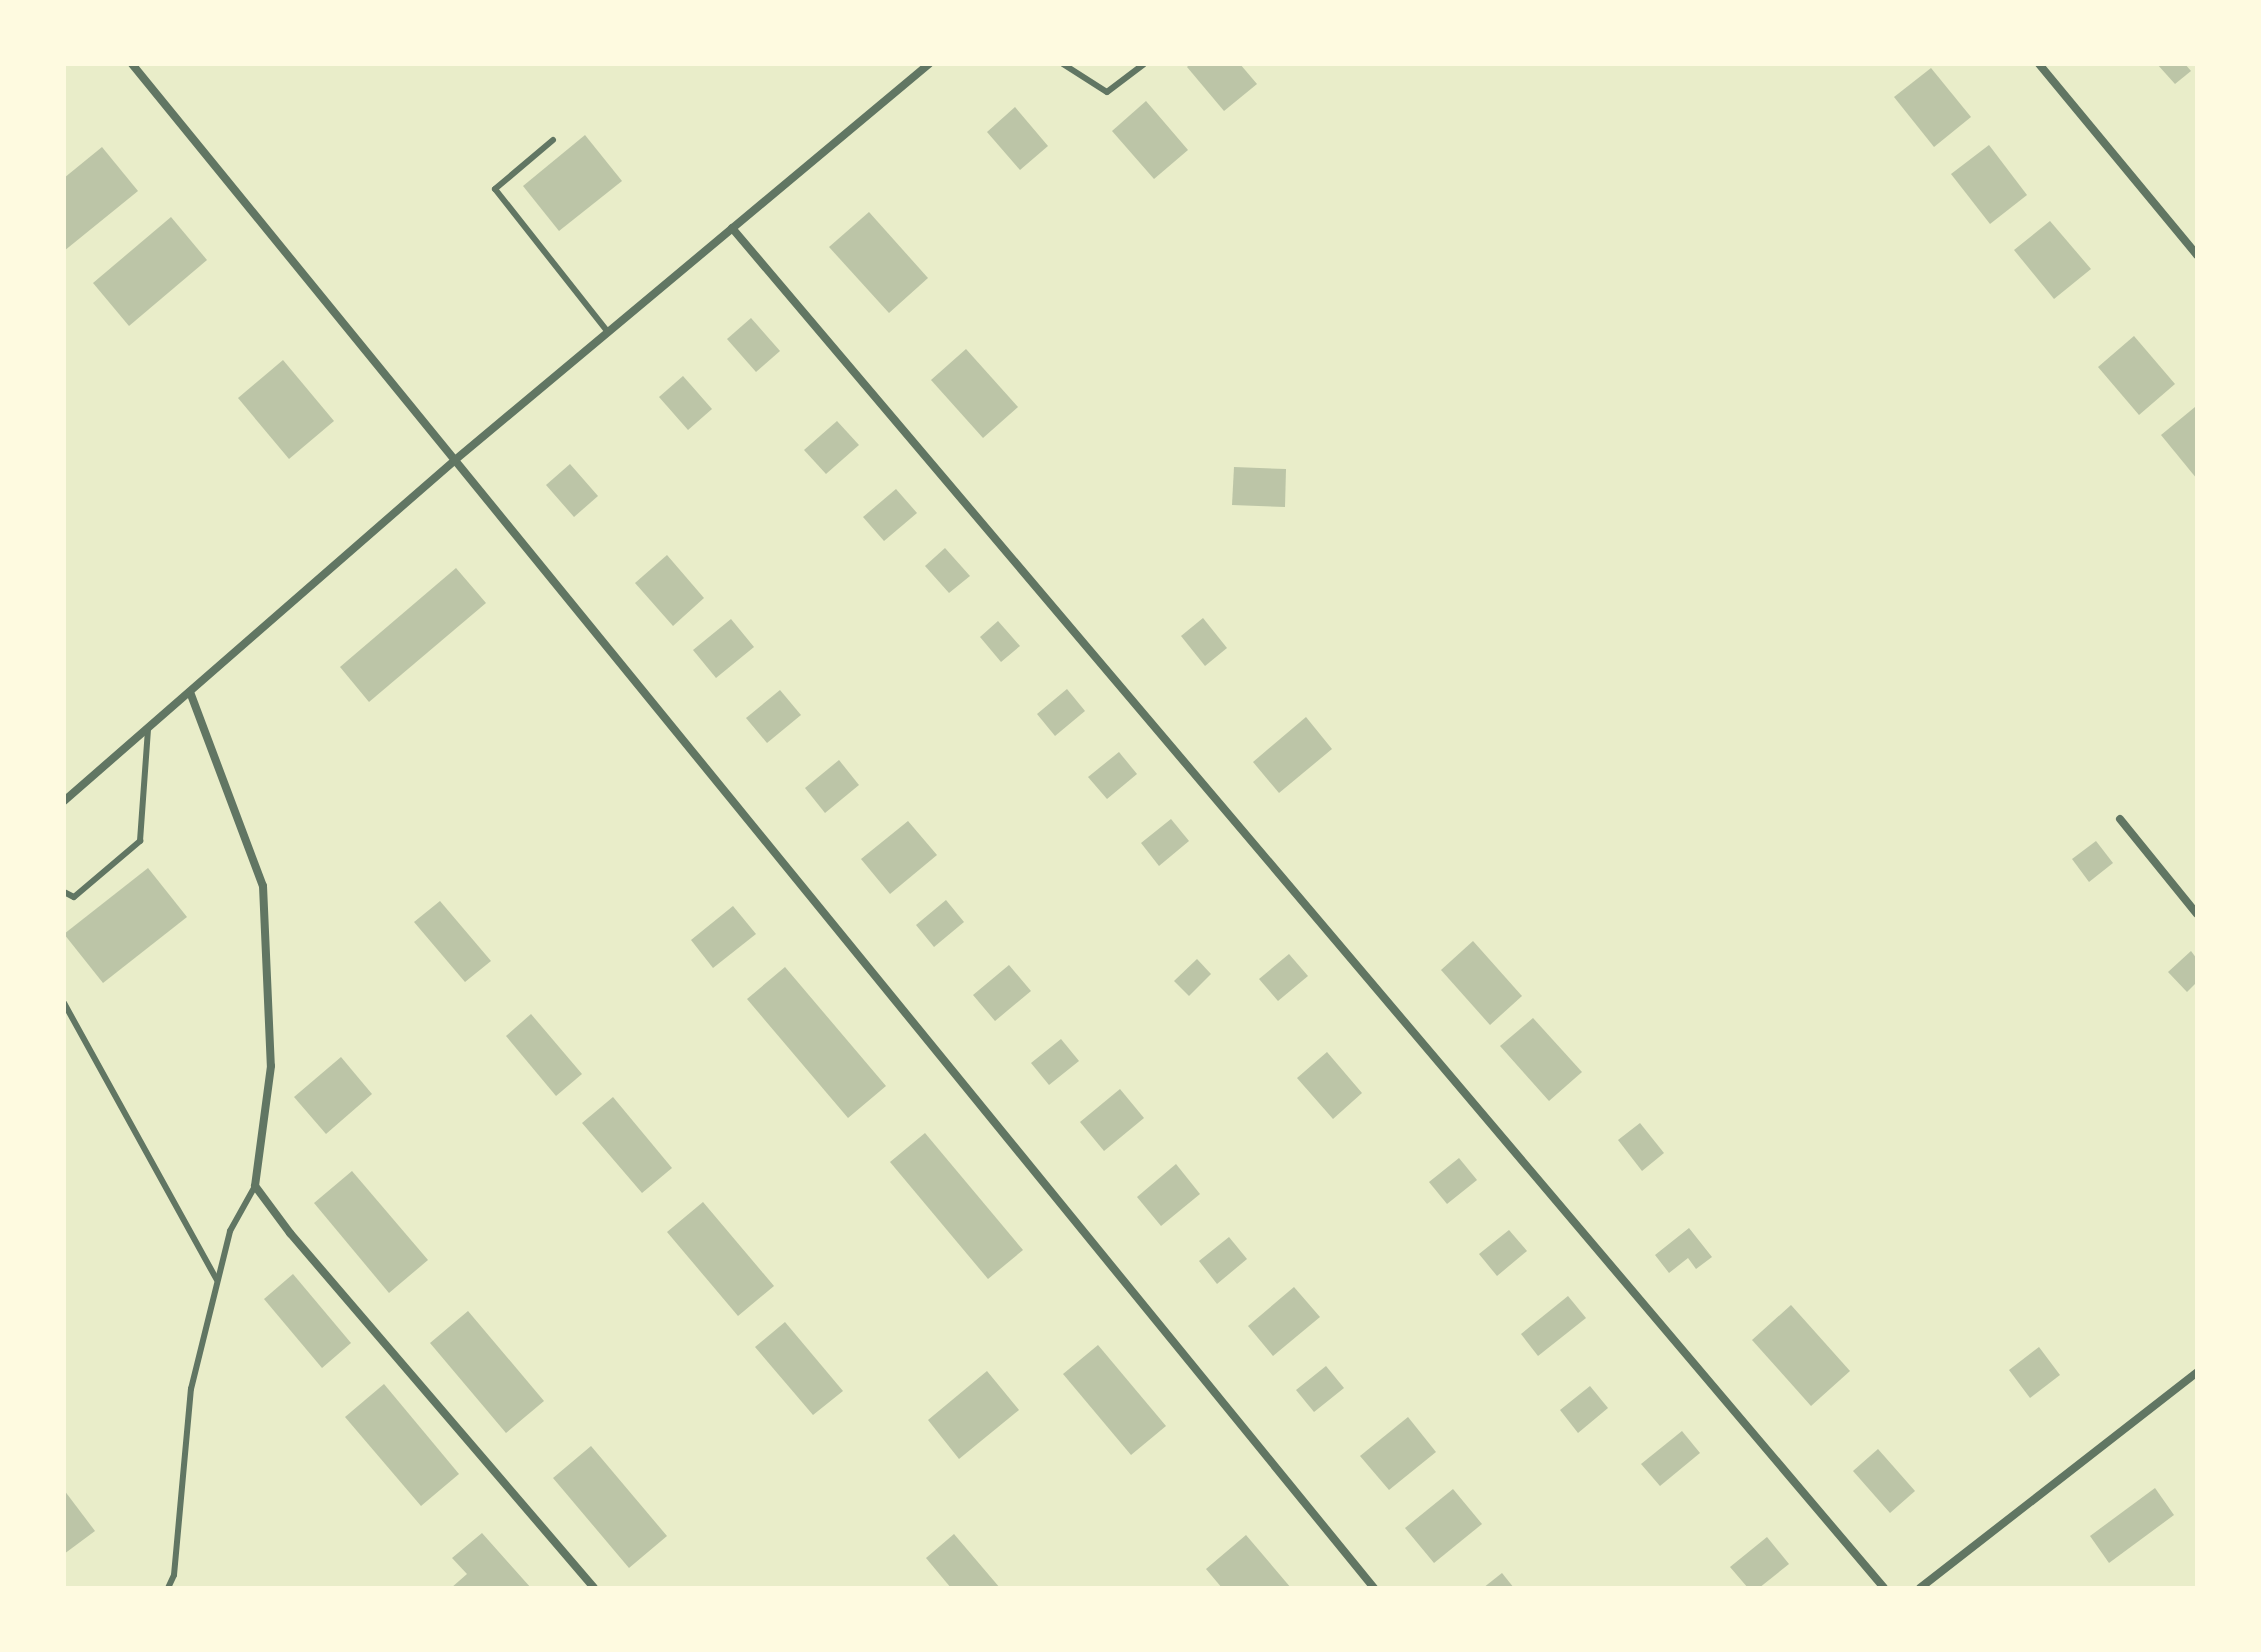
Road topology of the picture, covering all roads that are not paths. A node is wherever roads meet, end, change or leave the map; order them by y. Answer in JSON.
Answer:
{"nodes":[{"id":1,"x":132,"y":64,"type":"edge"},
{"id":2,"x":929,"y":64,"type":"edge"},
{"id":3,"x":1063,"y":64,"type":"edge"},
{"id":4,"x":1144,"y":64,"type":"edge"},
{"id":5,"x":2039,"y":64,"type":"edge"},
{"id":6,"x":553,"y":140,"type":"dead end"},
{"id":7,"x":732,"y":228,"type":"junction"},
{"id":8,"x":2197,"y":255,"type":"edge"},
{"id":9,"x":608,"y":332,"type":"junction"},
{"id":10,"x":455,"y":460,"type":"junction"},
{"id":11,"x":190,"y":692,"type":"junction"},
{"id":12,"x":148,"y":729,"type":"junction"},
{"id":13,"x":64,"y":801,"type":"edge"},
{"id":14,"x":2120,"y":819,"type":"dead end"},
{"id":15,"x":64,"y":892,"type":"edge"},
{"id":16,"x":2197,"y":914,"type":"edge"},
{"id":17,"x":64,"y":1003,"type":"edge"},
{"id":18,"x":255,"y":1186,"type":"junction"},
{"id":19,"x":217,"y":1281,"type":"junction"},
{"id":20,"x":2197,"y":1372,"type":"edge"},
{"id":21,"x":168,"y":1588,"type":"edge"},
{"id":22,"x":594,"y":1588,"type":"edge"},
{"id":23,"x":1374,"y":1588,"type":"edge"},
{"id":24,"x":1884,"y":1588,"type":"edge"},
{"id":25,"x":1920,"y":1588,"type":"edge"}],
"edges":[{"from":1,"to":10,"type":"street"},
{"from":2,"to":7,"type":"street"},
{"from":3,"to":4,"type":"lane"},
{"from":5,"to":8,"type":"street"},
{"from":6,"to":9,"type":"lane"},
{"from":7,"to":9,"type":"street"},
{"from":7,"to":24,"type":"street"},
{"from":9,"to":10,"type":"street"},
{"from":10,"to":11,"type":"street"},
{"from":10,"to":23,"type":"street"},
{"from":11,"to":12,"type":"street"},
{"from":11,"to":18,"type":"street"},
{"from":12,"to":13,"type":"street"},
{"from":12,"to":15,"type":"lane"},
{"from":14,"to":16,"type":"street"},
{"from":17,"to":19,"type":"lane"},
{"from":18,"to":19,"type":"lane"},
{"from":18,"to":22,"type":"street"},
{"from":19,"to":21,"type":"lane"},
{"from":20,"to":25,"type":"street"}]}
